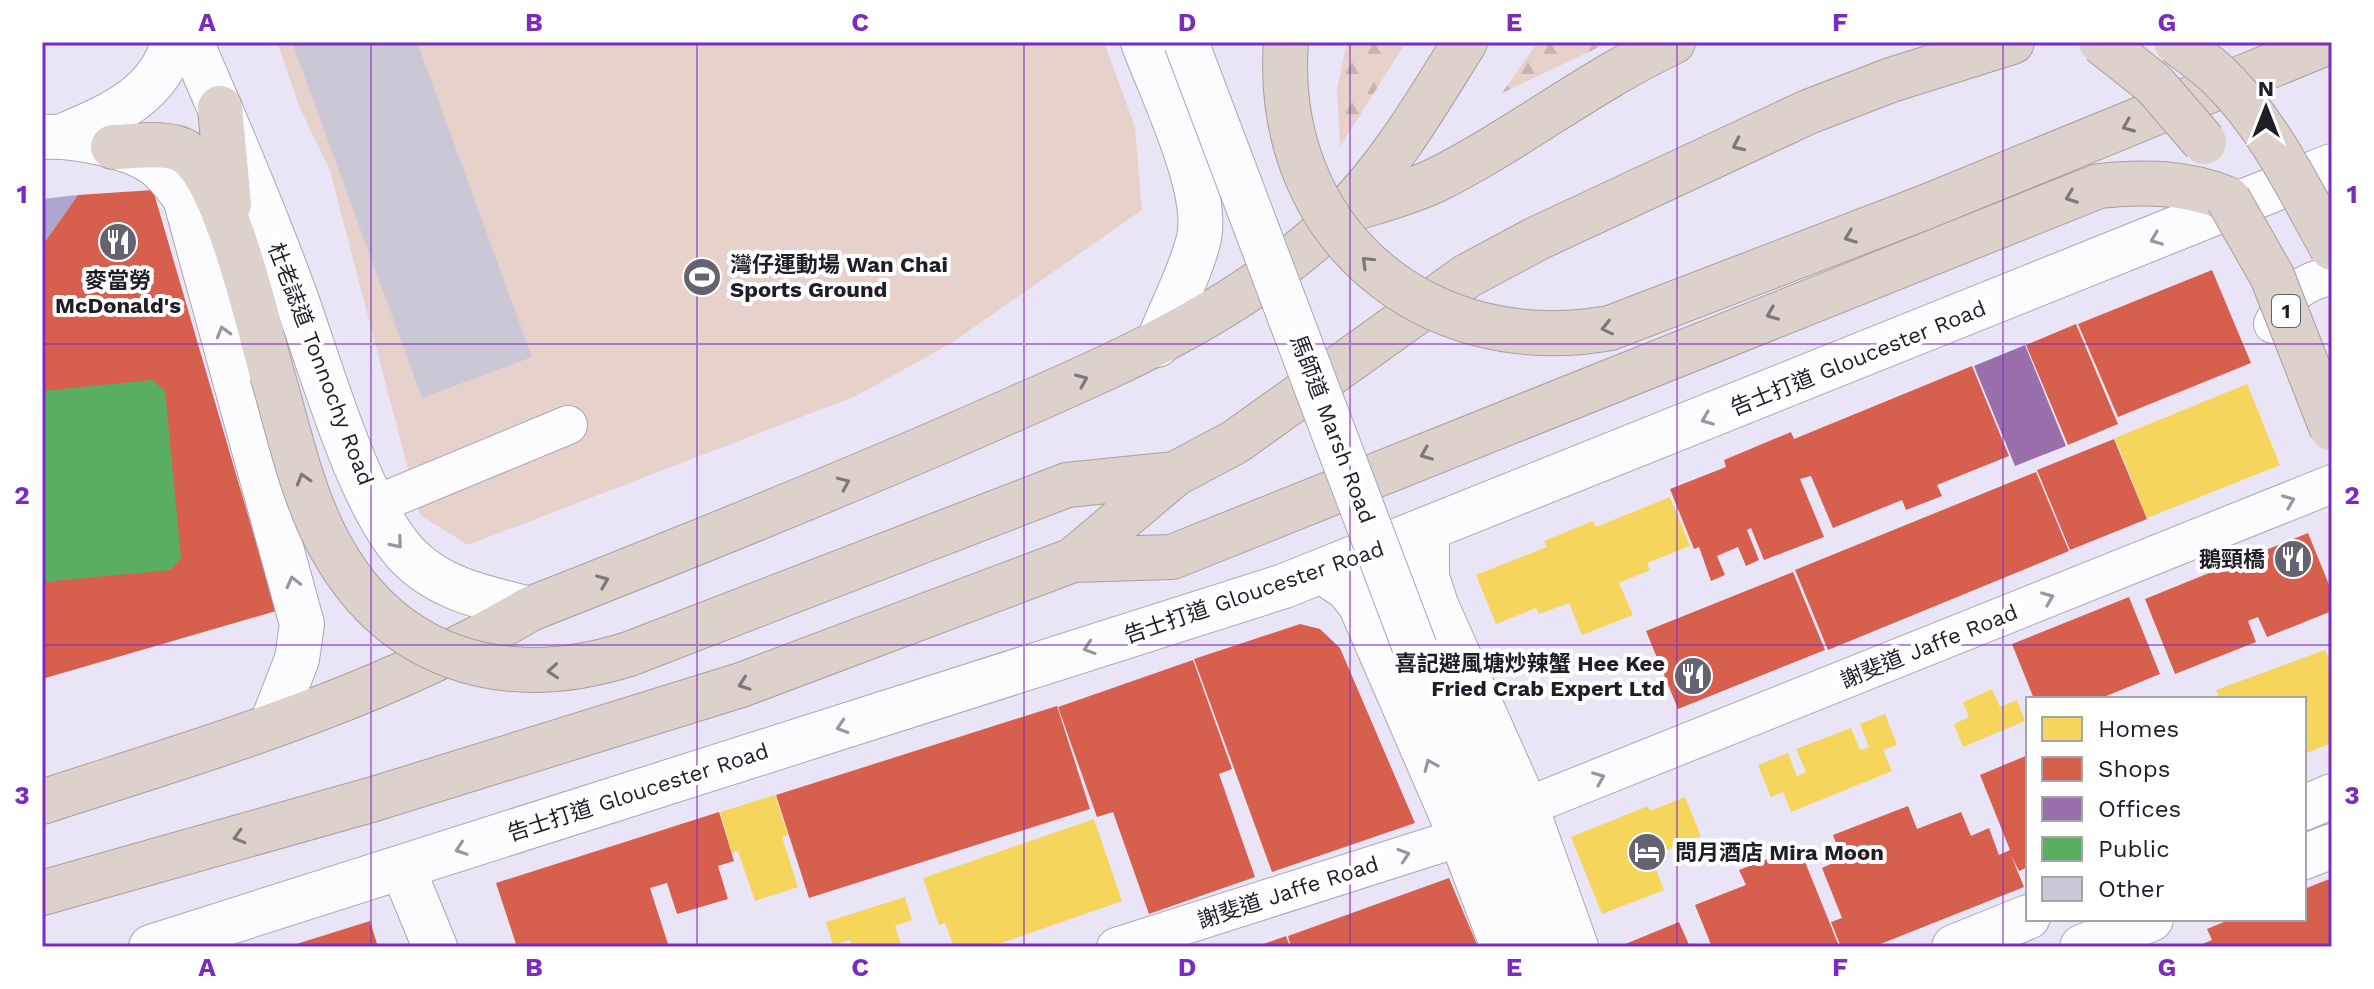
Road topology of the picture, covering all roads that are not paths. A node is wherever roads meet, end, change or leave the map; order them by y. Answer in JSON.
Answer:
{"nodes":[{"id":1,"x":173,"y":42,"type":"edge"},
{"id":2,"x":191,"y":42,"type":"edge"},
{"id":3,"x":1143,"y":42,"type":"edge"},
{"id":4,"x":1186,"y":42,"type":"edge"},
{"id":5,"x":1286,"y":42,"type":"edge"},
{"id":6,"x":1465,"y":42,"type":"edge"},
{"id":7,"x":1673,"y":42,"type":"edge"},
{"id":8,"x":2012,"y":42,"type":"edge"},
{"id":9,"x":2101,"y":42,"type":"edge"},
{"id":10,"x":2176,"y":42,"type":"edge"},
{"id":11,"x":2329,"y":42,"type":"edge"},
{"id":12,"x":220,"y":108,"type":"junction"},
{"id":13,"x":52,"y":136,"type":"edge"},
{"id":14,"x":113,"y":147,"type":"junction"},
{"id":15,"x":2332,"y":166,"type":"edge"},
{"id":16,"x":2216,"y":209,"type":"junction"},
{"id":17,"x":1343,"y":212,"type":"junction"},
{"id":18,"x":233,"y":238,"type":"junction"},
{"id":19,"x":2332,"y":248,"type":"edge"},
{"id":20,"x":2332,"y":276,"type":"edge"},
{"id":21,"x":2273,"y":324,"type":"junction"},
{"id":22,"x":1157,"y":345,"type":"junction"},
{"id":23,"x":568,"y":425,"type":"dead end"},
{"id":24,"x":2332,"y":429,"type":"edge"},
{"id":25,"x":2332,"y":466,"type":"edge"},
{"id":26,"x":1175,"y":474,"type":"junction"},
{"id":27,"x":2332,"y":484,"type":"edge"},
{"id":28,"x":375,"y":505,"type":"junction"},
{"id":29,"x":1427,"y":530,"type":"junction"},
{"id":30,"x":1073,"y":560,"type":"junction"},
{"id":31,"x":1323,"y":572,"type":"junction"},
{"id":32,"x":1436,"y":605,"type":"junction"},
{"id":33,"x":530,"y":609,"type":"junction"},
{"id":34,"x":1372,"y":631,"type":"junction"},
{"id":35,"x":271,"y":726,"type":"junction"},
{"id":36,"x":2332,"y":796,"type":"edge"},
{"id":37,"x":42,"y":802,"type":"edge"},
{"id":38,"x":2306,"y":807,"type":"edge"},
{"id":39,"x":1492,"y":820,"type":"junction"},
{"id":40,"x":2332,"y":846,"type":"edge"},
{"id":41,"x":2306,"y":856,"type":"edge"},
{"id":42,"x":403,"y":869,"type":"junction"},
{"id":43,"x":42,"y":893,"type":"edge"},
{"id":44,"x":2026,"y":918,"type":"edge"},
{"id":45,"x":2146,"y":921,"type":"edge"},
{"id":46,"x":151,"y":947,"type":"edge"},
{"id":47,"x":435,"y":947,"type":"edge"},
{"id":48,"x":1116,"y":947,"type":"edge"},
{"id":49,"x":1503,"y":947,"type":"edge"},
{"id":50,"x":1539,"y":947,"type":"edge"},
{"id":51,"x":1576,"y":947,"type":"edge"},
{"id":52,"x":1954,"y":947,"type":"edge"},
{"id":53,"x":2082,"y":947,"type":"edge"}],
"edges":[{"from":1,"to":13,"type":"street"},
{"from":2,"to":12,"type":"street","name":"杜老誌道 Tonnochy Road"},
{"from":3,"to":22,"type":"street"},
{"from":4,"to":39,"type":"street","name":"馬師道 Marsh Road","bridge":true},
{"from":11,"to":5,"type":"highway","one_way":true,"bridge":true},
{"from":6,"to":17,"type":"highway"},
{"from":7,"to":17,"type":"highway"},
{"from":8,"to":26,"type":"highway","one_way":true},
{"from":9,"to":16,"type":"highway","number":"1","bridge":true},
{"from":10,"to":19,"type":"highway","bridge":true},
{"from":12,"to":18,"type":"highway"},
{"from":12,"to":28,"type":"street","name":"杜老誌道 Tonnochy Road"},
{"from":13,"to":14,"type":"street"},
{"from":14,"to":18,"type":"highway"},
{"from":35,"to":14,"type":"street","one_way":true},
{"from":15,"to":16,"type":"street","name":"告士打道 Gloucester Road"},
{"from":16,"to":21,"type":"street"},
{"from":16,"to":24,"type":"highway","number":"1","bridge":true},
{"from":16,"to":29,"type":"street","name":"告士打道 Gloucester Road","one_way":true},
{"from":16,"to":30,"type":"highway","one_way":true},
{"from":17,"to":22,"type":"highway"},
{"from":26,"to":18,"type":"highway","one_way":true,"bridge":true},
{"from":20,"to":21,"type":"street"},
{"from":21,"to":25,"type":"street"},
{"from":33,"to":22,"type":"highway","one_way":true},
{"from":23,"to":28,"type":"street"},
{"from":26,"to":30,"type":"highway"},
{"from":39,"to":27,"type":"street","name":"謝斐道 Jaffe Road","one_way":true},
{"from":28,"to":33,"type":"street","name":"杜老誌道 Tonnochy Road","one_way":true},
{"from":29,"to":31,"type":"street","name":"告士打道 Gloucester Road"},
{"from":29,"to":32,"type":"street","name":"馬師道 Marsh Road"},
{"from":30,"to":43,"type":"highway","one_way":true},
{"from":31,"to":34,"type":"street","name":"馬師道 Marsh Road"},
{"from":31,"to":42,"type":"street","name":"告士打道 Gloucester Road","one_way":true},
{"from":32,"to":34,"type":"street"},
{"from":32,"to":39,"type":"street","name":"馬師道 Marsh Road"},
{"from":33,"to":35,"type":"highway"},
{"from":39,"to":34,"type":"street","name":"馬師道 Marsh Road","one_way":true},
{"from":35,"to":37,"type":"highway"},
{"from":36,"to":38,"type":"street"},
{"from":48,"to":39,"type":"street","name":"謝斐道 Jaffe Road","one_way":true},
{"from":39,"to":49,"type":"street","name":"馬師道 Marsh Road"},
{"from":39,"to":50,"type":"street","name":"馬師道 Marsh Road"},
{"from":39,"to":51,"type":"street","name":"馬師道 Marsh Road"},
{"from":40,"to":41,"type":"street"},
{"from":42,"to":46,"type":"street","name":"告士打道 Gloucester Road"},
{"from":42,"to":47,"type":"street"},
{"from":44,"to":52,"type":"street"},
{"from":45,"to":53,"type":"street"}]}
